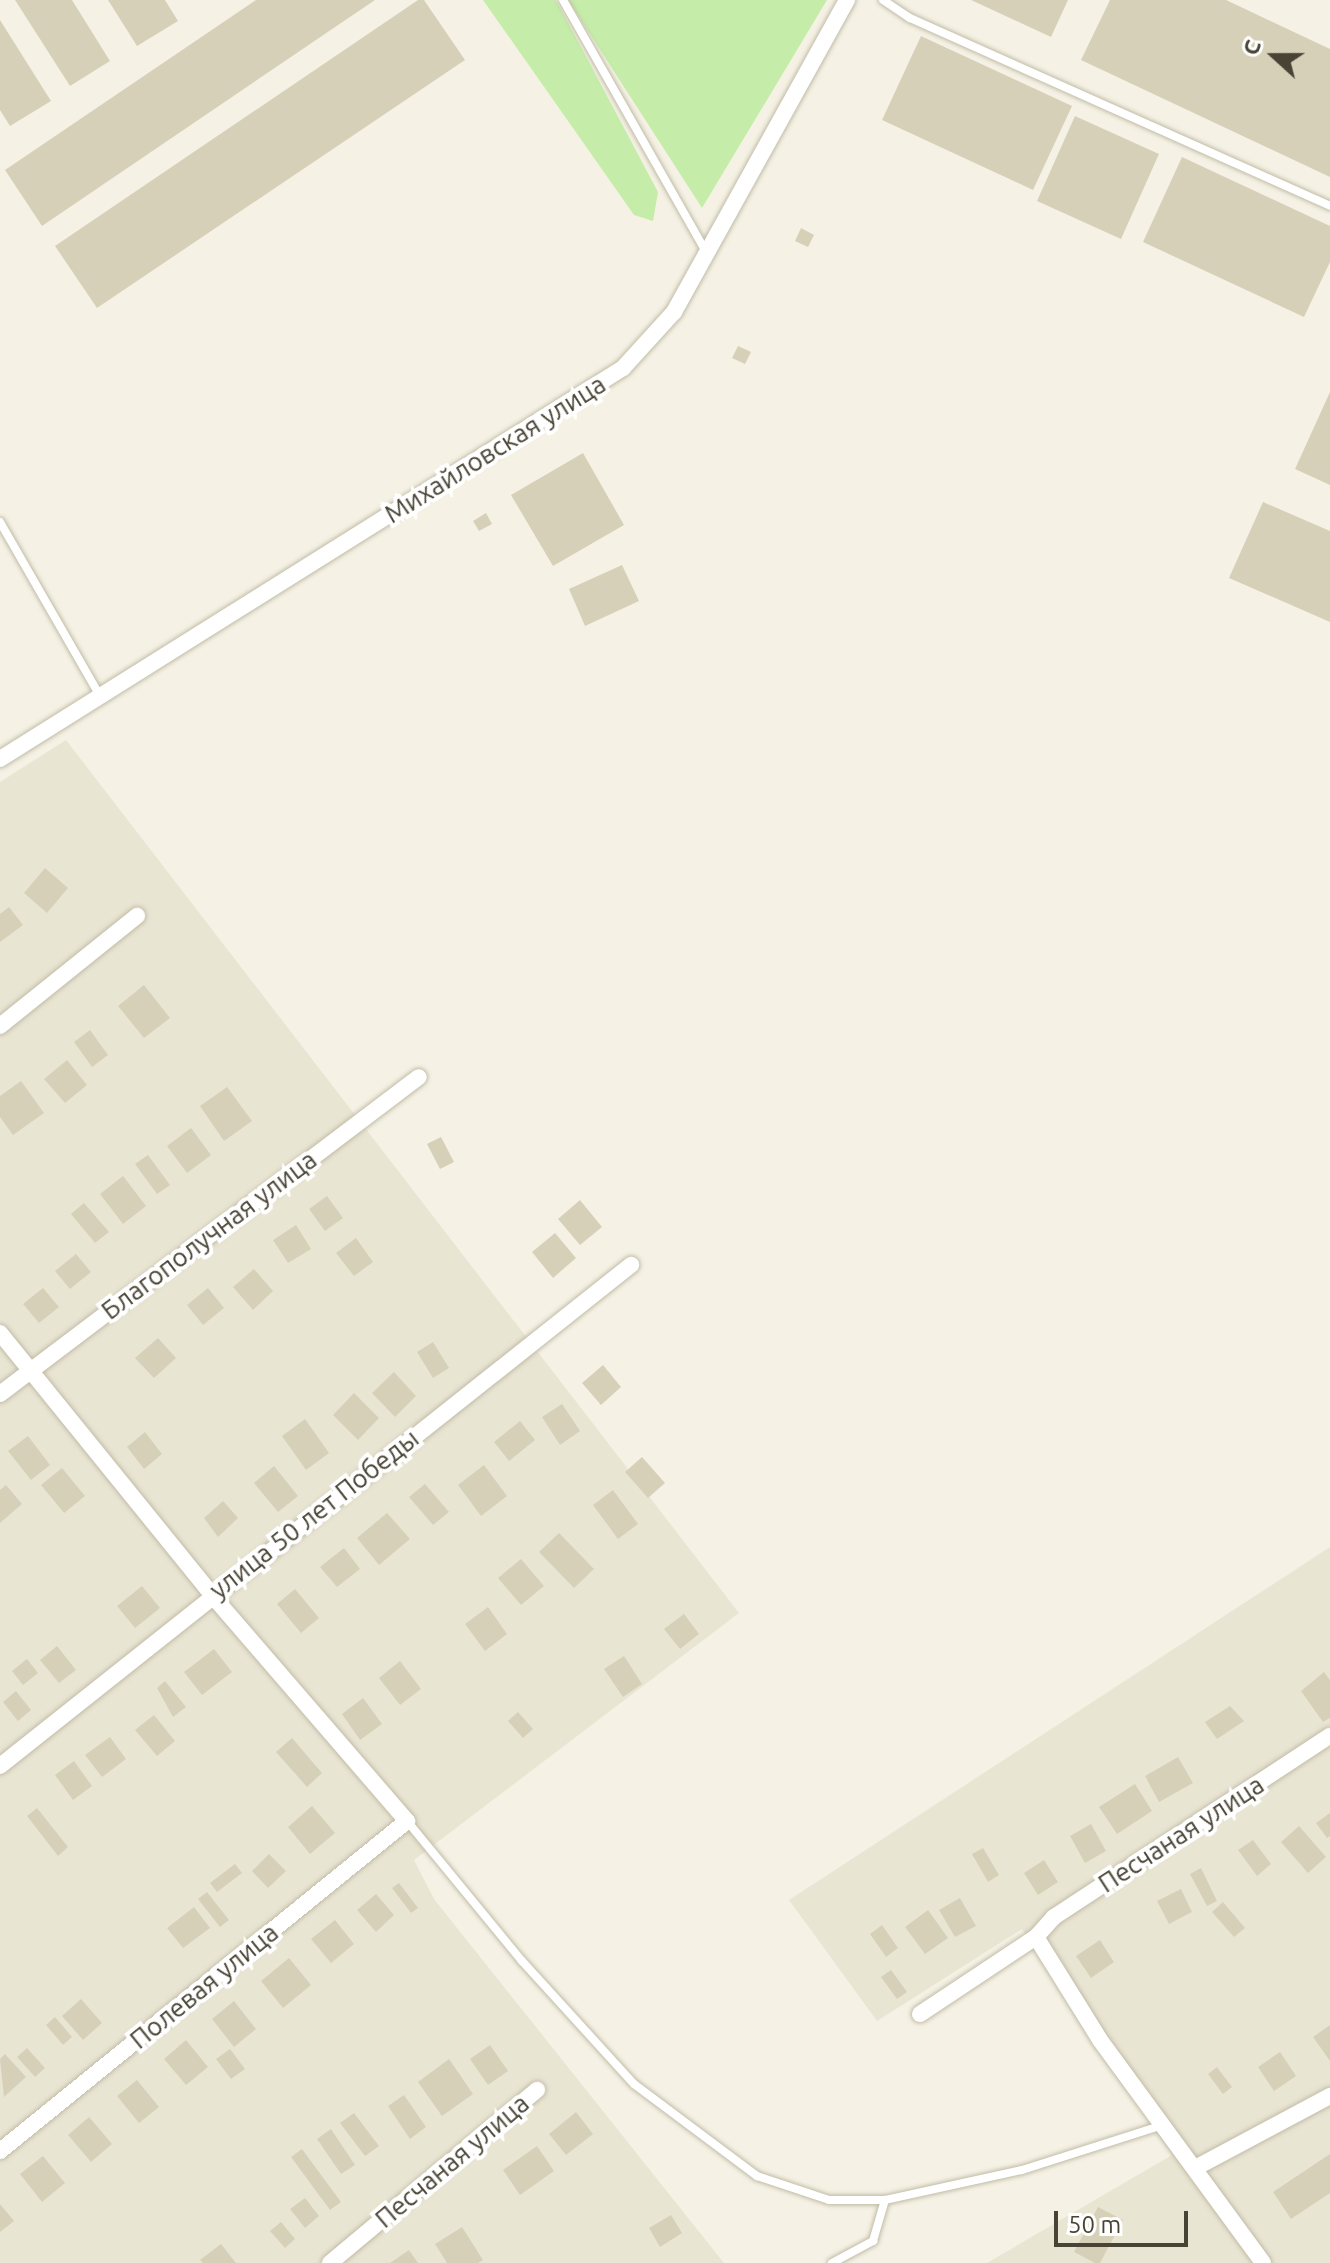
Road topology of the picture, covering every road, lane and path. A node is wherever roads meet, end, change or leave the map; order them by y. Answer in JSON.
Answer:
{"nodes":[{"id":1,"x":563,"y":0,"type":"edge"},
{"id":2,"x":847,"y":0,"type":"edge"},
{"id":3,"x":883,"y":0,"type":"edge"},
{"id":4,"x":1330,"y":206,"type":"edge"},
{"id":5,"x":706,"y":253,"type":"junction"},
{"id":6,"x":0,"y":522,"type":"edge"},
{"id":7,"x":101,"y":697,"type":"junction"},
{"id":8,"x":0,"y":759,"type":"edge"},
{"id":9,"x":137,"y":916,"type":"dead end"},
{"id":10,"x":0,"y":1026,"type":"edge"},
{"id":11,"x":419,"y":1077,"type":"dead end"},
{"id":12,"x":631,"y":1265,"type":"dead end"},
{"id":13,"x":0,"y":1333,"type":"edge"},
{"id":14,"x":30,"y":1369,"type":"junction"},
{"id":15,"x":0,"y":1394,"type":"edge"},
{"id":16,"x":211,"y":1594,"type":"junction"},
{"id":17,"x":1330,"y":1736,"type":"edge"},
{"id":18,"x":0,"y":1766,"type":"edge"},
{"id":19,"x":407,"y":1821,"type":"junction"},
{"id":20,"x":1036,"y":1937,"type":"junction"},
{"id":21,"x":920,"y":2014,"type":"dead end"},
{"id":22,"x":537,"y":2090,"type":"dead end"},
{"id":23,"x":1330,"y":2096,"type":"edge"},
{"id":24,"x":1163,"y":2125,"type":"junction"},
{"id":25,"x":0,"y":2151,"type":"edge"},
{"id":26,"x":1197,"y":2167,"type":"junction"},
{"id":27,"x":885,"y":2200,"type":"junction"},
{"id":28,"x":330,"y":2263,"type":"edge"},
{"id":29,"x":832,"y":2263,"type":"edge"},
{"id":30,"x":1263,"y":2263,"type":"edge"}],
"edges":[{"from":1,"to":5,"type":"lane"},
{"from":2,"to":5,"type":"street","name":"Михайловская улица"},
{"from":3,"to":4,"type":"lane"},
{"from":5,"to":7,"type":"street","name":"Михайловская улица"},
{"from":6,"to":7,"type":"lane"},
{"from":7,"to":8,"type":"street","name":"Михайловская улица"},
{"from":9,"to":10,"type":"street"},
{"from":11,"to":14,"type":"street","name":"Благополучная улица"},
{"from":12,"to":16,"type":"street","name":"улица 50 лет Победы"},
{"from":13,"to":14,"type":"street"},
{"from":14,"to":15,"type":"street","name":"Благополучная улица"},
{"from":14,"to":16,"type":"street"},
{"from":16,"to":18,"type":"street","name":"улица 50 лет Победы"},
{"from":16,"to":19,"type":"street"},
{"from":17,"to":20,"type":"street","name":"Песчаная улица"},
{"from":19,"to":25,"type":"street","name":"Полевая улица"},
{"from":19,"to":27,"type":"lane"},
{"from":20,"to":21,"type":"street","name":"Песчаная улица"},
{"from":20,"to":24,"type":"street"},
{"from":22,"to":28,"type":"street","name":"Песчаная улица"},
{"from":23,"to":26,"type":"street"},
{"from":24,"to":26,"type":"street"},
{"from":24,"to":27,"type":"lane"},
{"from":26,"to":30,"type":"street"},
{"from":27,"to":29,"type":"lane"}]}
